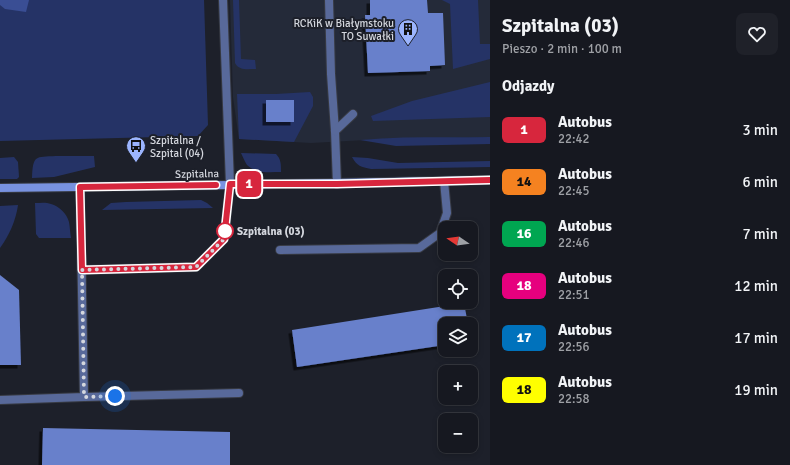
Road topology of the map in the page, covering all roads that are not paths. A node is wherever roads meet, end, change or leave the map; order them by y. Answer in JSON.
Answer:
{"nodes":[{"id":1,"x":222,"y":0,"type":"edge"},
{"id":2,"x":329,"y":0,"type":"edge"},
{"id":3,"x":353,"y":114,"type":"dead end"},
{"id":4,"x":335,"y":131,"type":"junction"},
{"id":5,"x":490,"y":180,"type":"edge"},
{"id":6,"x":444,"y":181,"type":"junction"},
{"id":7,"x":230,"y":184,"type":"junction"},
{"id":8,"x":337,"y":184,"type":"junction"},
{"id":9,"x":80,"y":187,"type":"junction"},
{"id":10,"x":0,"y":188,"type":"edge"},
{"id":11,"x":280,"y":250,"type":"dead end"},
{"id":12,"x":82,"y":270,"type":"junction"},
{"id":13,"x":239,"y":393,"type":"dead end"},
{"id":14,"x":84,"y":397,"type":"junction"},
{"id":15,"x":0,"y":400,"type":"edge"}],
"edges":[{"from":1,"to":7,"type":"street"},
{"from":2,"to":4,"type":"street"},
{"from":3,"to":4,"type":"street"},
{"from":4,"to":8,"type":"street"},
{"from":5,"to":6,"type":"street","name":"Szpitalna"},
{"from":6,"to":8,"type":"street","name":"Szpitalna"},
{"from":6,"to":11,"type":"street"},
{"from":7,"to":8,"type":"street","name":"Szpitalna"},
{"from":7,"to":9,"type":"street","name":"Szpitalna"},
{"from":7,"to":12,"type":"street"},
{"from":9,"to":10,"type":"street","name":"Szpitalna"},
{"from":9,"to":12,"type":"street"},
{"from":12,"to":14,"type":"street"},
{"from":13,"to":14,"type":"street"},
{"from":14,"to":15,"type":"street"}]}
